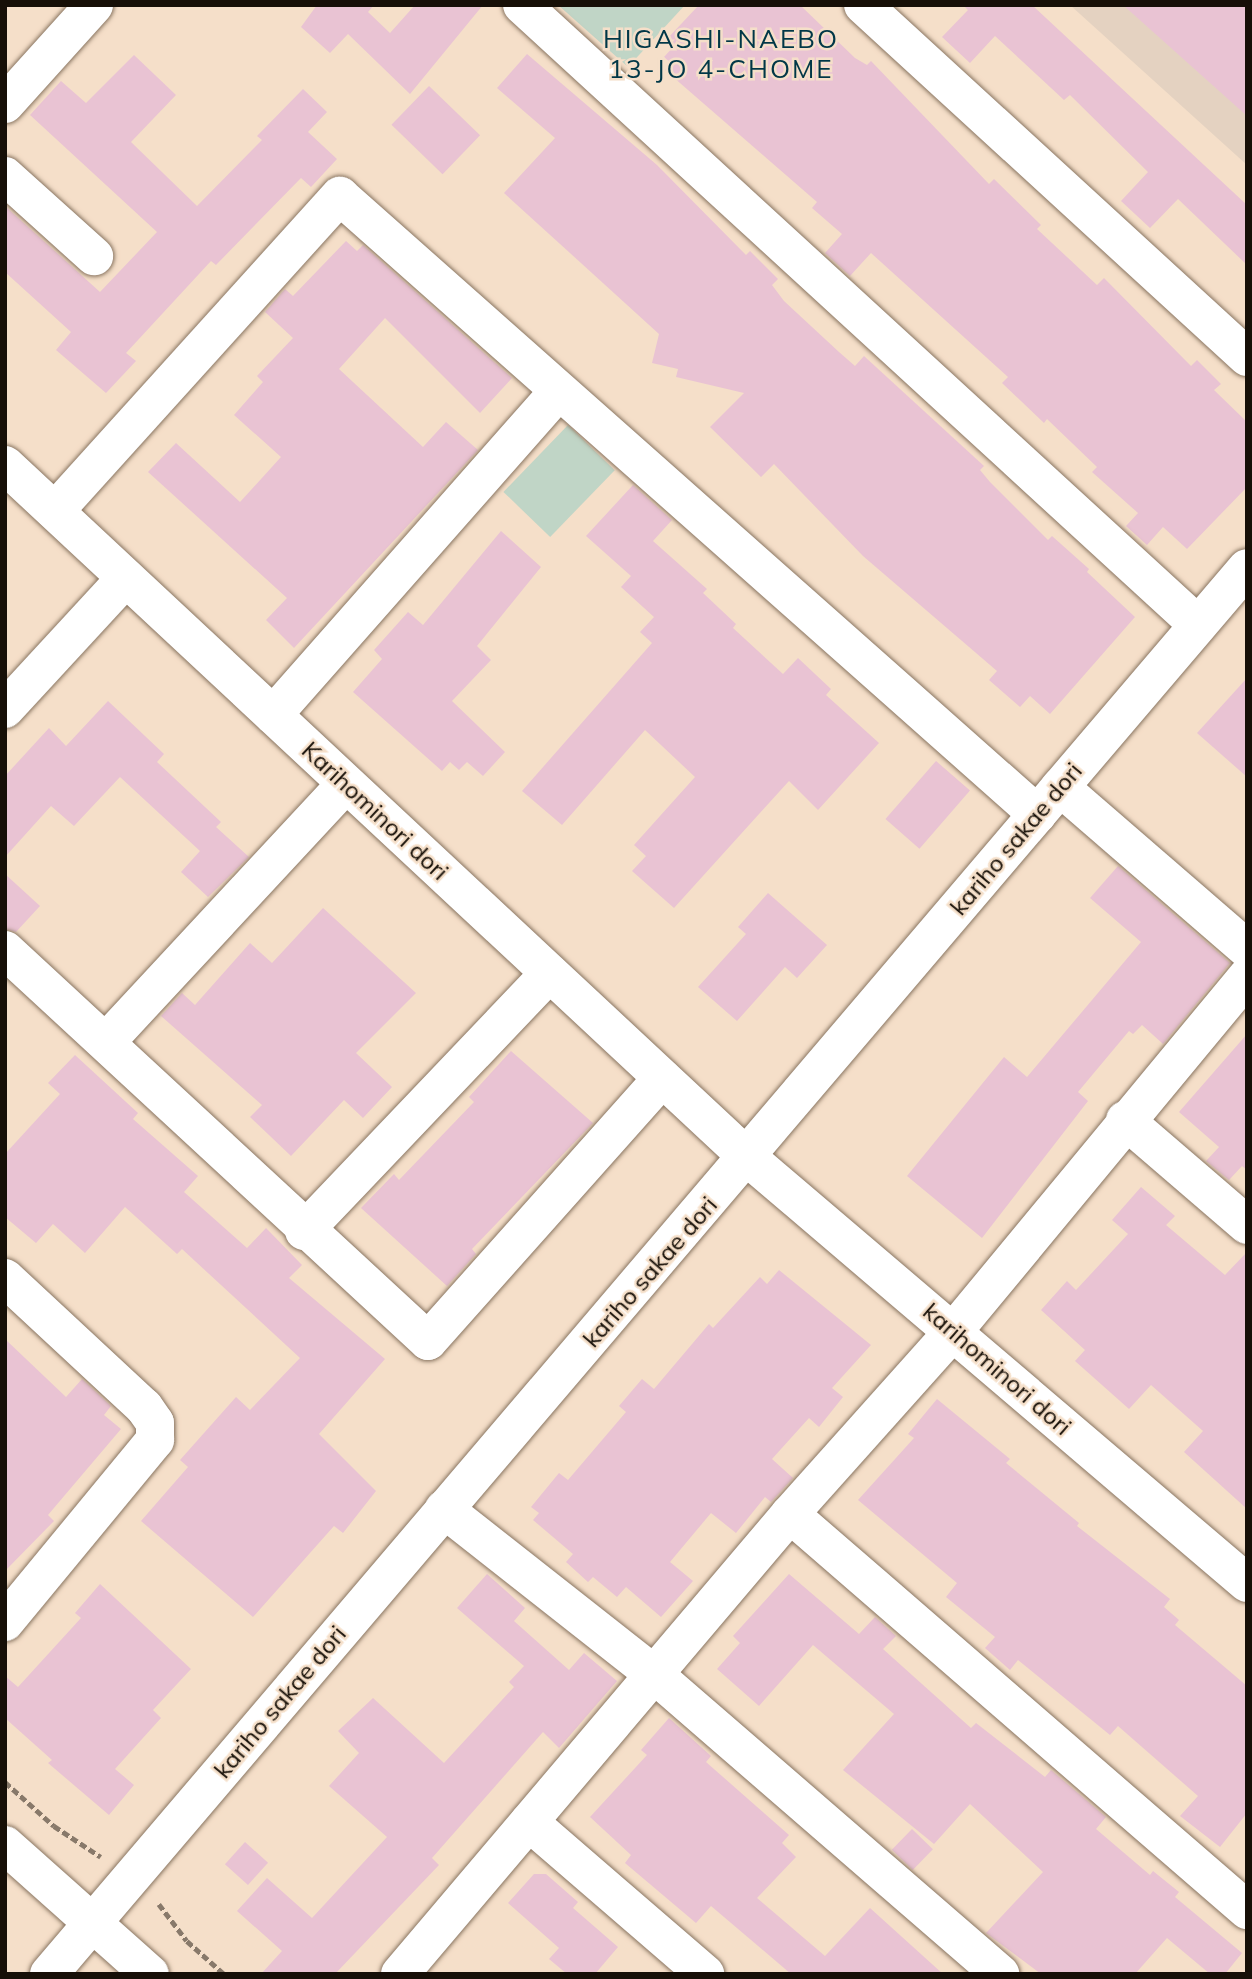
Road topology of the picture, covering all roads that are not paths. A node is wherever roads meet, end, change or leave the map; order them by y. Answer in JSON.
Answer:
{"nodes":[{"id":1,"x":94,"y":5,"type":"edge"},
{"id":2,"x":522,"y":5,"type":"edge"},
{"id":3,"x":863,"y":5,"type":"edge"},
{"id":4,"x":5,"y":104,"type":"edge"},
{"id":5,"x":5,"y":176,"type":"edge"},
{"id":6,"x":94,"y":257,"type":"dead end"},
{"id":7,"x":1247,"y":356,"type":"edge"},
{"id":8,"x":559,"y":391,"type":"junction"},
{"id":9,"x":5,"y":465,"type":"edge"},
{"id":10,"x":55,"y":511,"type":"junction"},
{"id":11,"x":1247,"y":568,"type":"edge"},
{"id":12,"x":126,"y":578,"type":"junction"},
{"id":13,"x":1198,"y":625,"type":"junction"},
{"id":14,"x":5,"y":709,"type":"edge"},
{"id":15,"x":273,"y":715,"type":"junction"},
{"id":16,"x":346,"y":784,"type":"junction"},
{"id":17,"x":1048,"y":800,"type":"junction"},
{"id":18,"x":1247,"y":949,"type":"edge"},
{"id":19,"x":5,"y":950,"type":"edge"},
{"id":20,"x":550,"y":973,"type":"junction"},
{"id":21,"x":1247,"y":976,"type":"edge"},
{"id":22,"x":106,"y":1042,"type":"junction"},
{"id":23,"x":662,"y":1078,"type":"junction"},
{"id":24,"x":1125,"y":1120,"type":"junction"},
{"id":25,"x":746,"y":1156,"type":"junction"},
{"id":26,"x":1247,"y":1225,"type":"edge"},
{"id":27,"x":304,"y":1231,"type":"junction"},
{"id":28,"x":5,"y":1278,"type":"edge"},
{"id":29,"x":953,"y":1332,"type":"junction"},
{"id":30,"x":444,"y":1510,"type":"junction"},
{"id":31,"x":790,"y":1514,"type":"junction"},
{"id":32,"x":1247,"y":1583,"type":"edge"},
{"id":33,"x":7,"y":1616,"type":"edge"},
{"id":34,"x":654,"y":1675,"type":"junction"},
{"id":35,"x":529,"y":1822,"type":"junction"},
{"id":36,"x":5,"y":1845,"type":"edge"},
{"id":37,"x":1247,"y":1910,"type":"edge"},
{"id":38,"x":93,"y":1923,"type":"junction"},
{"id":39,"x":49,"y":1974,"type":"edge"},
{"id":40,"x":150,"y":1974,"type":"edge"},
{"id":41,"x":400,"y":1974,"type":"edge"},
{"id":42,"x":705,"y":1974,"type":"edge"},
{"id":43,"x":1000,"y":1974,"type":"edge"}],
"edges":[{"from":1,"to":4,"type":"street"},
{"from":2,"to":13,"type":"street"},
{"from":3,"to":7,"type":"street"},
{"from":5,"to":6,"type":"street"},
{"from":8,"to":10,"type":"street"},
{"from":8,"to":15,"type":"street"},
{"from":8,"to":17,"type":"street"},
{"from":9,"to":10,"type":"street","name":"Karihominori dori"},
{"from":10,"to":12,"type":"street","name":"Karihominori dori"},
{"from":11,"to":13,"type":"street","name":"kariho sakae dori"},
{"from":12,"to":14,"type":"street"},
{"from":12,"to":15,"type":"street","name":"Karihominori dori"},
{"from":13,"to":17,"type":"street","name":"kariho sakae dori"},
{"from":15,"to":16,"type":"street","name":"Karihominori dori"},
{"from":16,"to":20,"type":"street","name":"Karihominori dori"},
{"from":16,"to":22,"type":"street"},
{"from":17,"to":18,"type":"street"},
{"from":17,"to":25,"type":"street","name":"kariho sakae dori"},
{"from":19,"to":22,"type":"street"},
{"from":20,"to":23,"type":"street","name":"Karihominori dori"},
{"from":20,"to":27,"type":"street"},
{"from":21,"to":24,"type":"street"},
{"from":22,"to":27,"type":"street"},
{"from":23,"to":25,"type":"street","name":"Karihominori dori"},
{"from":23,"to":27,"type":"street"},
{"from":24,"to":26,"type":"street"},
{"from":24,"to":29,"type":"street"},
{"from":25,"to":29,"type":"street","name":"karihominori dori"},
{"from":25,"to":30,"type":"street","name":"kariho sakae dori"},
{"from":28,"to":33,"type":"street"},
{"from":29,"to":31,"type":"street"},
{"from":29,"to":32,"type":"street","name":"karihominori dori"},
{"from":30,"to":34,"type":"street"},
{"from":30,"to":38,"type":"street","name":"kariho sakae dori"},
{"from":31,"to":34,"type":"street"},
{"from":31,"to":37,"type":"street"},
{"from":34,"to":35,"type":"street"},
{"from":34,"to":43,"type":"street"},
{"from":35,"to":41,"type":"street"},
{"from":35,"to":42,"type":"street"},
{"from":36,"to":38,"type":"street"},
{"from":38,"to":39,"type":"street","name":"kariho sakae dori"},
{"from":38,"to":40,"type":"street"}]}
